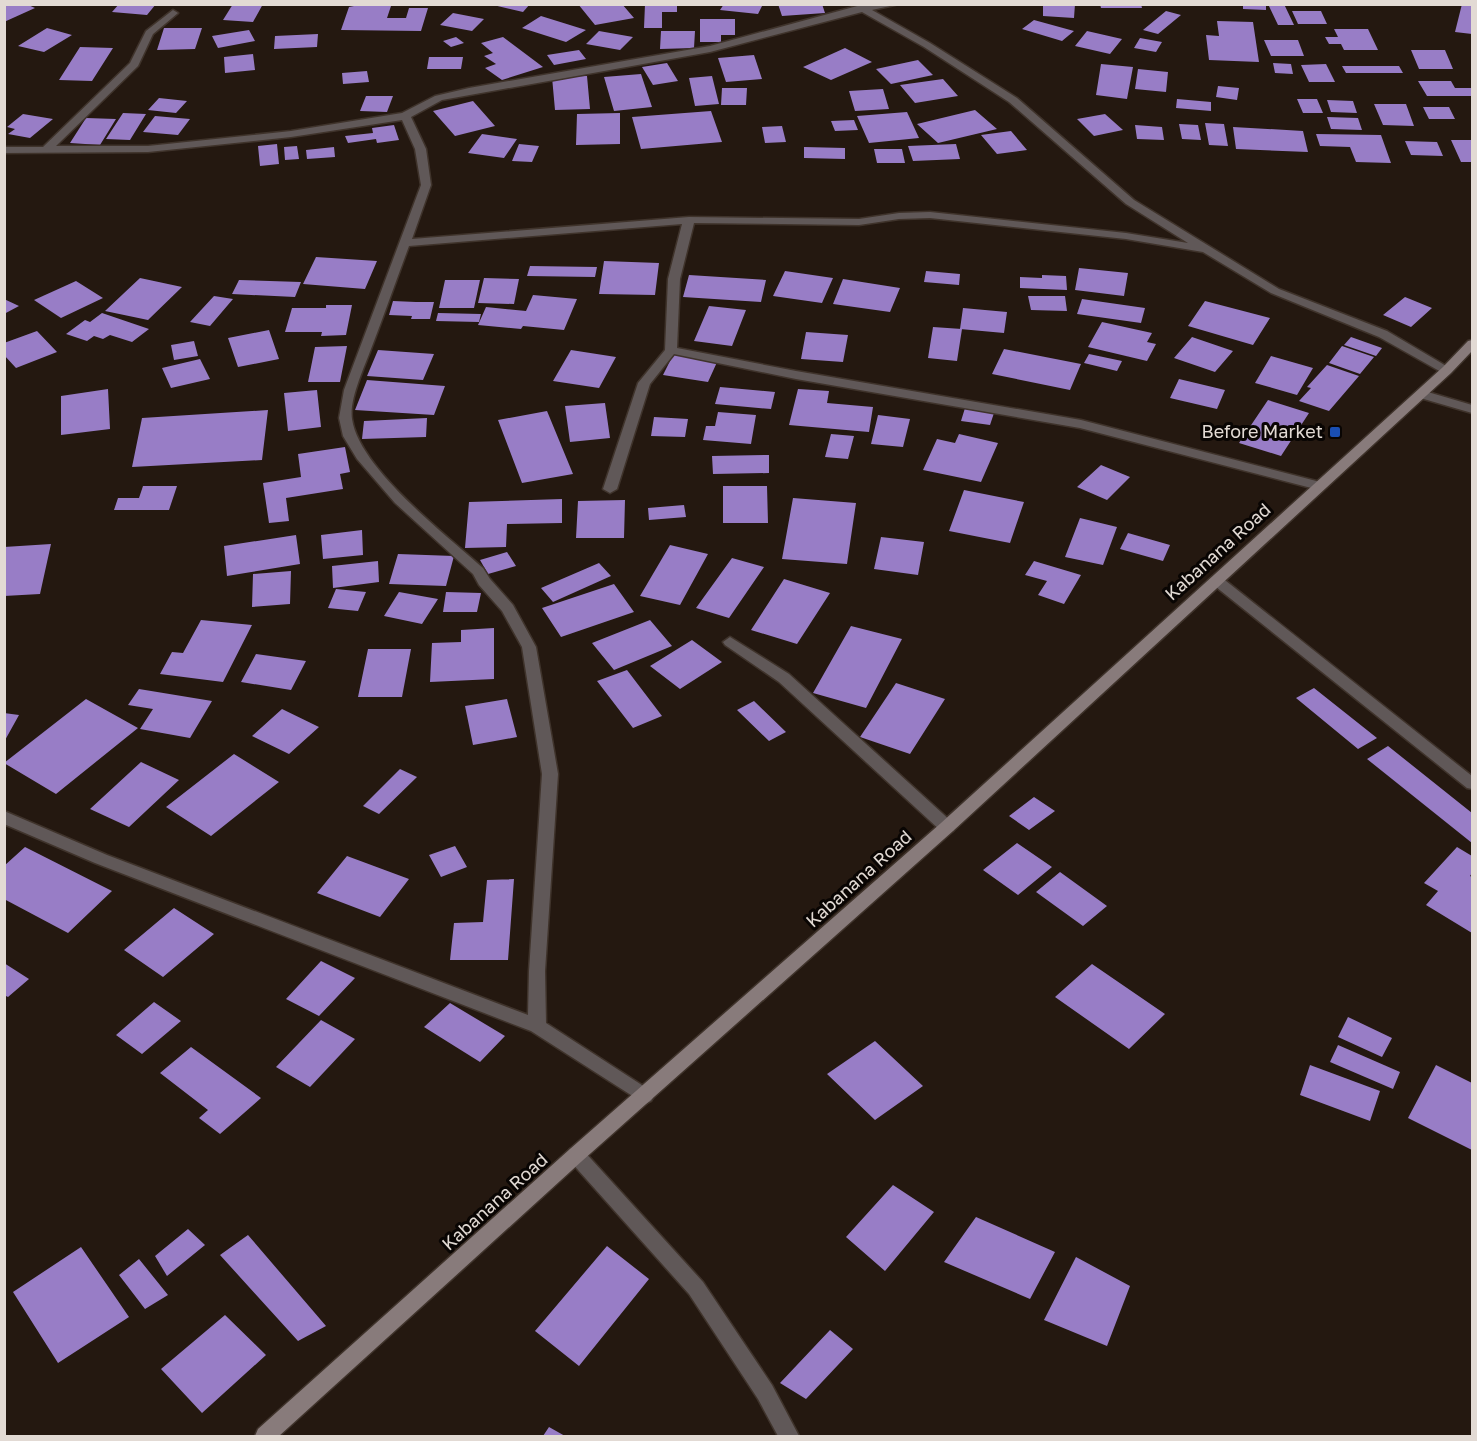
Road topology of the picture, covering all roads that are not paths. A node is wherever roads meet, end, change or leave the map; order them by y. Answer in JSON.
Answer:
{"nodes":[{"id":1,"x":895,"y":4,"type":"edge"},
{"id":2,"x":859,"y":7,"type":"edge"},
{"id":3,"x":173,"y":13,"type":"dead end"},
{"id":4,"x":405,"y":116,"type":"junction"},
{"id":5,"x":4,"y":150,"type":"edge"},
{"id":6,"x":46,"y":150,"type":"junction"},
{"id":7,"x":689,"y":220,"type":"junction"},
{"id":8,"x":406,"y":243,"type":"junction"},
{"id":9,"x":1206,"y":249,"type":"junction"},
{"id":10,"x":1473,"y":344,"type":"edge"},
{"id":11,"x":671,"y":350,"type":"junction"},
{"id":12,"x":1448,"y":370,"type":"junction"},
{"id":13,"x":1421,"y":394,"type":"junction"},
{"id":14,"x":1473,"y":409,"type":"edge"},
{"id":15,"x":1319,"y":486,"type":"junction"},
{"id":16,"x":609,"y":489,"type":"dead end"},
{"id":17,"x":1216,"y":580,"type":"junction"},
{"id":18,"x":730,"y":642,"type":"dead end"},
{"id":19,"x":1473,"y":784,"type":"edge"},
{"id":20,"x":4,"y":818,"type":"edge"},
{"id":21,"x":947,"y":827,"type":"junction"},
{"id":22,"x":537,"y":1026,"type":"junction"},
{"id":23,"x":645,"y":1096,"type":"junction"},
{"id":24,"x":576,"y":1155,"type":"junction"},
{"id":25,"x":265,"y":1437,"type":"edge"},
{"id":26,"x":789,"y":1437,"type":"edge"}],
"edges":[{"from":1,"to":2,"type":"street"},
{"from":2,"to":4,"type":"street"},
{"from":2,"to":9,"type":"street"},
{"from":3,"to":6,"type":"street"},
{"from":4,"to":6,"type":"street"},
{"from":4,"to":8,"type":"street"},
{"from":5,"to":6,"type":"street"},
{"from":7,"to":8,"type":"street"},
{"from":7,"to":9,"type":"street"},
{"from":7,"to":11,"type":"street"},
{"from":8,"to":22,"type":"street"},
{"from":9,"to":12,"type":"street"},
{"from":10,"to":12,"type":"street","name":"Kabanana Road"},
{"from":11,"to":15,"type":"street"},
{"from":11,"to":16,"type":"street"},
{"from":12,"to":13,"type":"street","name":"Kabanana Road"},
{"from":13,"to":14,"type":"street"},
{"from":13,"to":15,"type":"street","name":"Kabanana Road"},
{"from":15,"to":17,"type":"street","name":"Kabanana Road"},
{"from":17,"to":19,"type":"street"},
{"from":17,"to":21,"type":"street","name":"Kabanana Road"},
{"from":18,"to":21,"type":"street"},
{"from":20,"to":22,"type":"street"},
{"from":21,"to":23,"type":"street","name":"Kabanana Road"},
{"from":22,"to":23,"type":"street"},
{"from":23,"to":24,"type":"street","name":"Kabanana Road"},
{"from":24,"to":25,"type":"street","name":"Kabanana Road"},
{"from":24,"to":26,"type":"street"}]}
